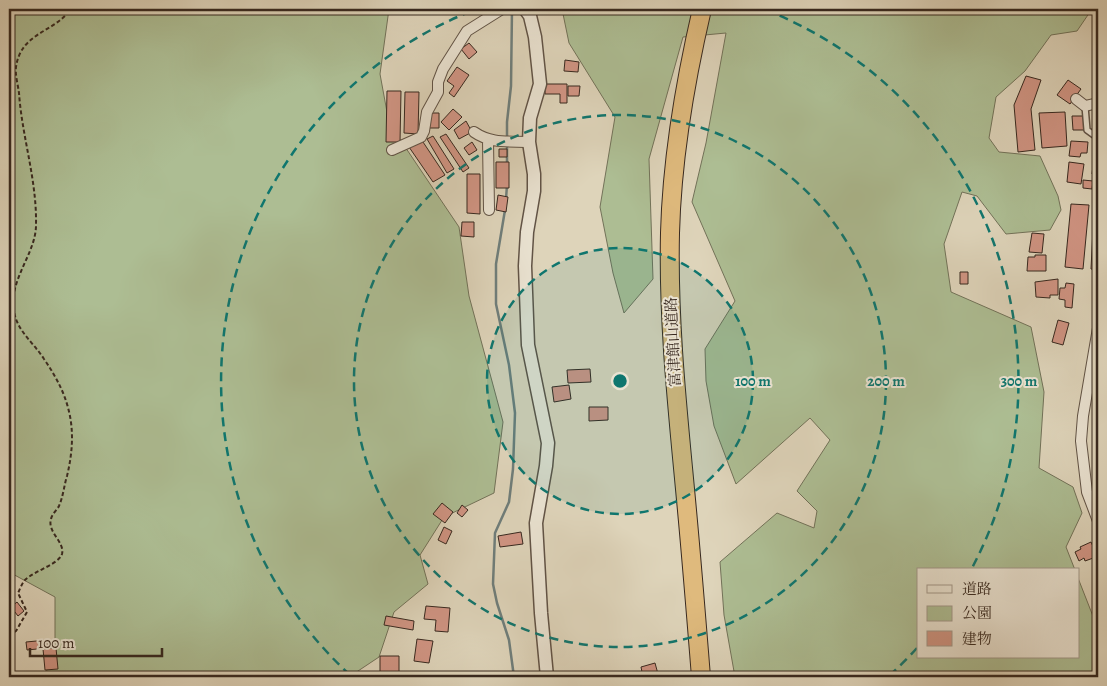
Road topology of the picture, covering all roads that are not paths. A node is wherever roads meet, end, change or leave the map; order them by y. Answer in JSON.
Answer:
{"nodes":[{"id":1,"x":502,"y":9,"type":"edge"},
{"id":2,"x":526,"y":9,"type":"edge"},
{"id":3,"x":702,"y":9,"type":"edge"},
{"id":4,"x":1076,"y":99,"type":"dead end"},
{"id":5,"x":1098,"y":104,"type":"edge"},
{"id":6,"x":1085,"y":106,"type":"junction"},
{"id":7,"x":474,"y":132,"type":"dead end"},
{"id":8,"x":1098,"y":138,"type":"edge"},
{"id":9,"x":488,"y":140,"type":"junction"},
{"id":10,"x":529,"y":142,"type":"junction"},
{"id":11,"x":392,"y":150,"type":"dead end"},
{"id":12,"x":489,"y":210,"type":"dead end"},
{"id":13,"x":1098,"y":328,"type":"edge"},
{"id":14,"x":1098,"y":521,"type":"edge"},
{"id":15,"x":547,"y":677,"type":"edge"},
{"id":16,"x":701,"y":677,"type":"edge"}],
"edges":[{"from":1,"to":11,"type":"street"},
{"from":2,"to":10,"type":"street"},
{"from":3,"to":16,"type":"highway","name":"富津館山道路"},
{"from":4,"to":6,"type":"street"},
{"from":5,"to":6,"type":"street"},
{"from":6,"to":8,"type":"lane"},
{"from":7,"to":9,"type":"street"},
{"from":9,"to":10,"type":"street"},
{"from":9,"to":12,"type":"street"},
{"from":10,"to":15,"type":"street"},
{"from":13,"to":14,"type":"street"}]}
